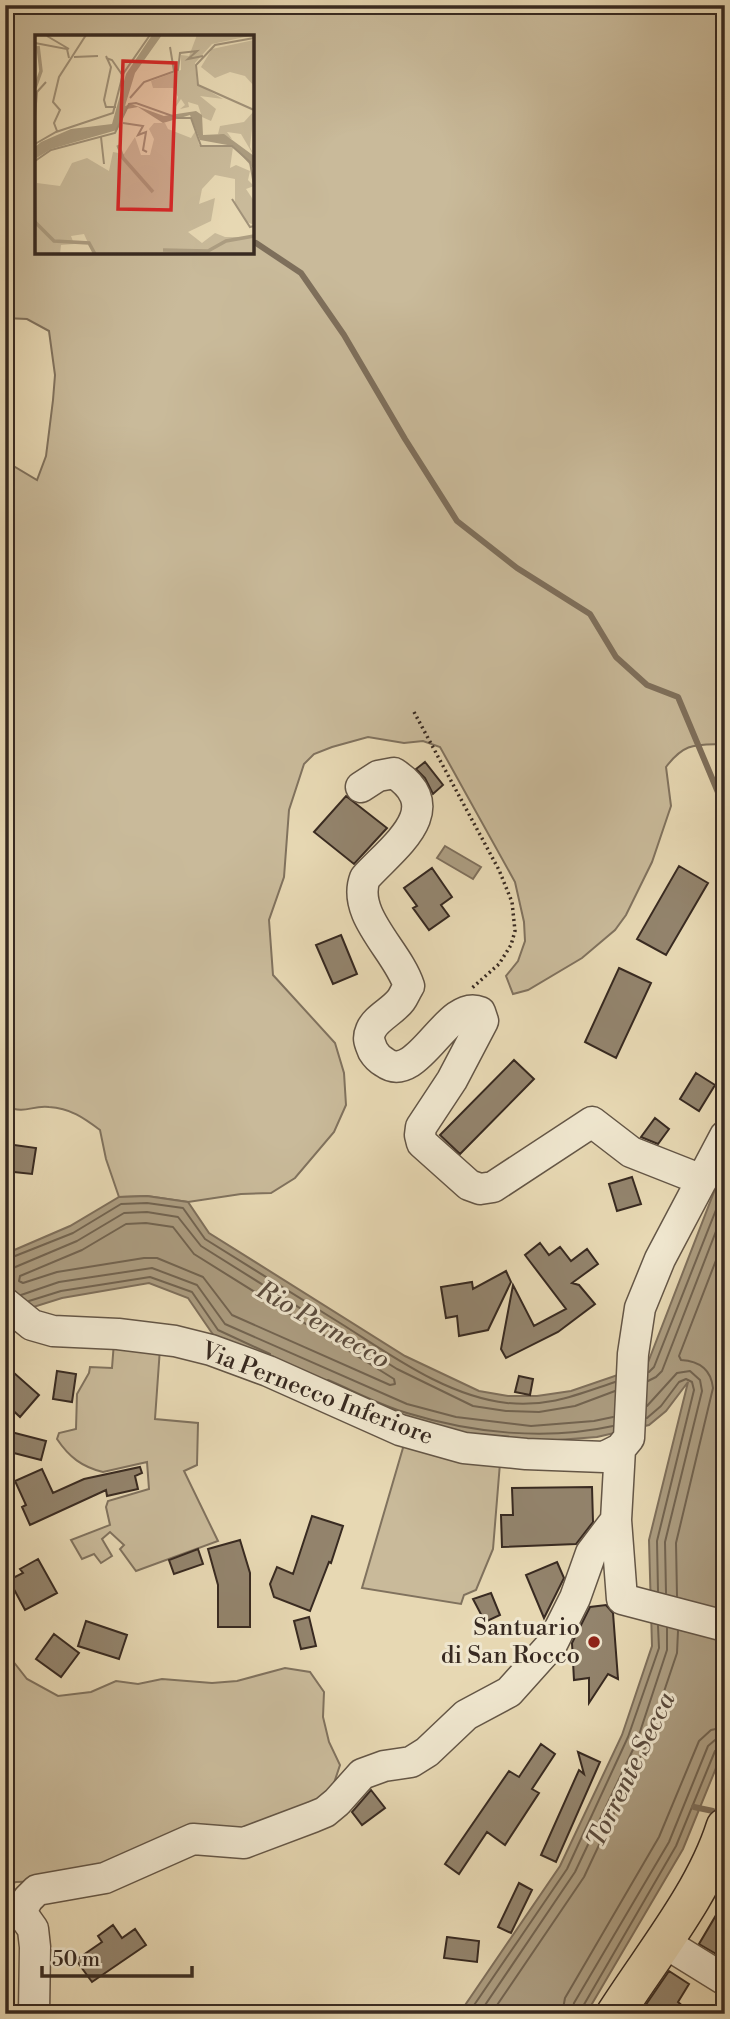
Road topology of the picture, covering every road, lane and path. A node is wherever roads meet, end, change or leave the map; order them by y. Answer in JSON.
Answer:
{"nodes":[{"id":1,"x":414,"y":712,"type":"dead end"},
{"id":2,"x":361,"y":787,"type":"dead end"},
{"id":3,"x":462,"y":1012,"type":"junction"},
{"id":4,"x":725,"y":1136,"type":"edge"},
{"id":5,"x":702,"y":1180,"type":"junction"},
{"id":6,"x":5,"y":1303,"type":"edge"},
{"id":7,"x":625,"y":1444,"type":"junction"},
{"id":8,"x":616,"y":1520,"type":"junction"},
{"id":9,"x":725,"y":1626,"type":"edge"},
{"id":10,"x":725,"y":1827,"type":"edge"},
{"id":11,"x":13,"y":1912,"type":"edge"},
{"id":12,"x":662,"y":1941,"type":"junction"},
{"id":13,"x":725,"y":1980,"type":"edge"},
{"id":14,"x":34,"y":2014,"type":"edge"},
{"id":15,"x":615,"y":2014,"type":"edge"}],
"edges":[{"from":1,"to":3,"type":"path"},
{"from":2,"to":3,"type":"street"},
{"from":3,"to":5,"type":"street"},
{"from":4,"to":5,"type":"street"},
{"from":5,"to":7,"type":"street"},
{"from":6,"to":7,"type":"street","name":"Via Pernecco Inferiore"},
{"from":7,"to":8,"type":"street"},
{"from":8,"to":9,"type":"street"},
{"from":8,"to":11,"type":"street"},
{"from":10,"to":12,"type":"main road"},
{"from":11,"to":14,"type":"street"},
{"from":12,"to":13,"type":"street"},
{"from":12,"to":15,"type":"main road"}]}
